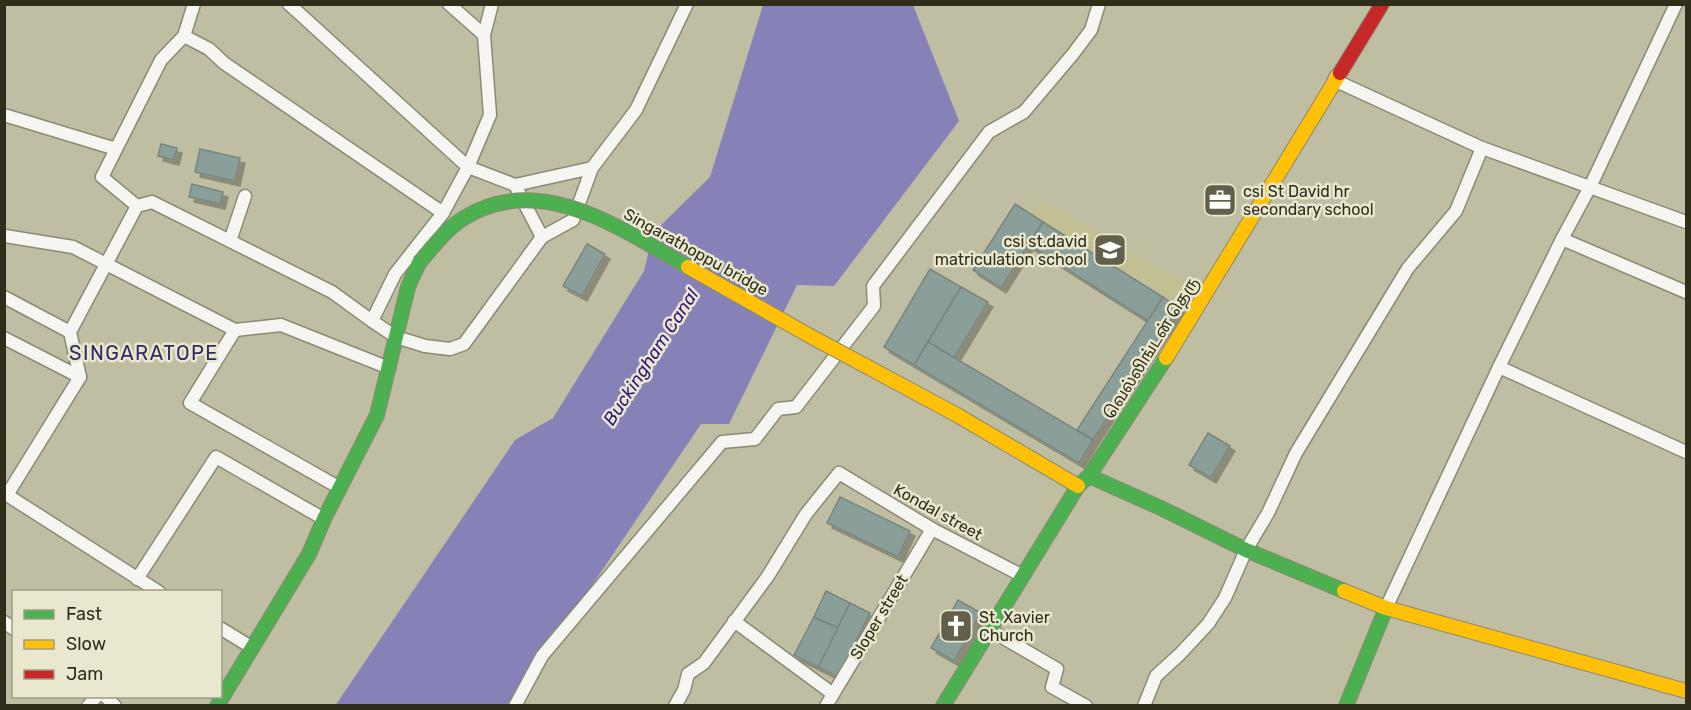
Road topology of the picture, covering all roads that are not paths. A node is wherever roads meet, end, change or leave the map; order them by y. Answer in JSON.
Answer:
{"nodes":[{"id":1,"x":194,"y":4,"type":"edge"},
{"id":2,"x":289,"y":4,"type":"edge"},
{"id":3,"x":449,"y":4,"type":"edge"},
{"id":4,"x":492,"y":4,"type":"edge"},
{"id":5,"x":687,"y":4,"type":"edge"},
{"id":6,"x":1099,"y":4,"type":"edge"},
{"id":7,"x":1382,"y":4,"type":"edge"},
{"id":8,"x":1676,"y":4,"type":"edge"},
{"id":9,"x":484,"y":35,"type":"junction"},
{"id":10,"x":184,"y":36,"type":"junction"},
{"id":11,"x":1334,"y":80,"type":"junction"},
{"id":12,"x":4,"y":115,"type":"edge"},
{"id":13,"x":1482,"y":148,"type":"junction"},
{"id":14,"x":116,"y":149,"type":"junction"},
{"id":15,"x":468,"y":167,"type":"junction"},
{"id":16,"x":592,"y":168,"type":"junction"},
{"id":17,"x":515,"y":185,"type":"junction"},
{"id":18,"x":1590,"y":187,"type":"junction"},
{"id":19,"x":245,"y":196,"type":"dead end"},
{"id":20,"x":137,"y":206,"type":"junction"},
{"id":21,"x":443,"y":213,"type":"junction"},
{"id":22,"x":1686,"y":222,"type":"edge"},
{"id":23,"x":5,"y":236,"type":"edge"},
{"id":24,"x":542,"y":237,"type":"junction"},
{"id":25,"x":1562,"y":238,"type":"junction"},
{"id":26,"x":230,"y":241,"type":"junction"},
{"id":27,"x":107,"y":263,"type":"junction"},
{"id":28,"x":1686,"y":292,"type":"edge"},
{"id":29,"x":4,"y":297,"type":"edge"},
{"id":30,"x":372,"y":321,"type":"junction"},
{"id":31,"x":235,"y":330,"type":"junction"},
{"id":32,"x":70,"y":332,"type":"junction"},
{"id":33,"x":396,"y":337,"type":"junction"},
{"id":34,"x":4,"y":338,"type":"edge"},
{"id":35,"x":1499,"y":367,"type":"junction"},
{"id":36,"x":389,"y":368,"type":"junction"},
{"id":37,"x":80,"y":377,"type":"junction"},
{"id":38,"x":1686,"y":452,"type":"edge"},
{"id":39,"x":1084,"y":481,"type":"junction"},
{"id":40,"x":340,"y":488,"type":"junction"},
{"id":41,"x":6,"y":494,"type":"edge"},
{"id":42,"x":324,"y":519,"type":"junction"},
{"id":43,"x":932,"y":529,"type":"junction"},
{"id":44,"x":1246,"y":550,"type":"junction"},
{"id":45,"x":1023,"y":576,"type":"junction"},
{"id":46,"x":137,"y":579,"type":"junction"},
{"id":47,"x":157,"y":590,"type":"edge"},
{"id":48,"x":1386,"y":608,"type":"junction"},
{"id":49,"x":734,"y":621,"type":"junction"},
{"id":50,"x":222,"y":629,"type":"edge"},
{"id":51,"x":990,"y":630,"type":"junction"},
{"id":52,"x":251,"y":647,"type":"junction"},
{"id":53,"x":1686,"y":691,"type":"edge"},
{"id":54,"x":833,"y":693,"type":"junction"},
{"id":55,"x":222,"y":696,"type":"edge"},
{"id":56,"x":515,"y":705,"type":"edge"},
{"id":57,"x":675,"y":705,"type":"edge"},
{"id":58,"x":826,"y":705,"type":"edge"},
{"id":59,"x":943,"y":705,"type":"edge"},
{"id":60,"x":1086,"y":705,"type":"edge"},
{"id":61,"x":1144,"y":705,"type":"edge"},
{"id":62,"x":1346,"y":705,"type":"edge"}],
"edges":[{"from":1,"to":10,"type":"street"},
{"from":2,"to":15,"type":"street"},
{"from":3,"to":9,"type":"street"},
{"from":4,"to":9,"type":"street"},
{"from":5,"to":16,"type":"street"},
{"from":6,"to":56,"type":"street"},
{"from":7,"to":11,"type":"main road","name":"வெல்லிங்டன் தெரு"},
{"from":8,"to":18,"type":"street"},
{"from":9,"to":15,"type":"street"},
{"from":10,"to":14,"type":"street"},
{"from":10,"to":21,"type":"street"},
{"from":11,"to":13,"type":"street"},
{"from":11,"to":39,"type":"main road","name":"வெல்லிங்டன் தெரு"},
{"from":12,"to":14,"type":"street"},
{"from":13,"to":18,"type":"street"},
{"from":13,"to":44,"type":"street"},
{"from":14,"to":20,"type":"street"},
{"from":15,"to":17,"type":"street"},
{"from":15,"to":21,"type":"street"},
{"from":16,"to":17,"type":"street"},
{"from":16,"to":24,"type":"street"},
{"from":17,"to":24,"type":"street"},
{"from":18,"to":22,"type":"street"},
{"from":18,"to":25,"type":"street"},
{"from":19,"to":26,"type":"street"},
{"from":20,"to":26,"type":"street"},
{"from":20,"to":27,"type":"street"},
{"from":21,"to":30,"type":"street"},
{"from":23,"to":27,"type":"street"},
{"from":24,"to":33,"type":"street"},
{"from":25,"to":28,"type":"street"},
{"from":25,"to":35,"type":"street"},
{"from":26,"to":30,"type":"street"},
{"from":27,"to":31,"type":"street"},
{"from":27,"to":32,"type":"street"},
{"from":29,"to":32,"type":"street"},
{"from":30,"to":33,"type":"street"},
{"from":31,"to":36,"type":"street"},
{"from":31,"to":40,"type":"street"},
{"from":32,"to":37,"type":"street"},
{"from":33,"to":36,"type":"main road","name":"Singarathoppu bridge"},
{"from":33,"to":39,"type":"main road","name":"Singarathoppu bridge","bridge":true},
{"from":34,"to":37,"type":"street"},
{"from":35,"to":38,"type":"street"},
{"from":35,"to":48,"type":"street"},
{"from":36,"to":40,"type":"main road","name":"Singarathoppu bridge"},
{"from":37,"to":41,"type":"street"},
{"from":39,"to":44,"type":"main road"},
{"from":39,"to":45,"type":"main road","name":"வெல்லிங்டன் தெரு"},
{"from":40,"to":42,"type":"main road","name":"Singarathoppu bridge"},
{"from":41,"to":46,"type":"street"},
{"from":42,"to":46,"type":"street"},
{"from":42,"to":52,"type":"main road","name":"Singarathoppu bridge"},
{"from":43,"to":45,"type":"street","name":"Kondal street"},
{"from":43,"to":49,"type":"street","name":"Kondal street"},
{"from":43,"to":54,"type":"street","name":"Sloper street"},
{"from":44,"to":48,"type":"main road"},
{"from":44,"to":61,"type":"street"},
{"from":45,"to":51,"type":"main road","name":"வெல்லிங்டன் தெரு"},
{"from":46,"to":47,"type":"street"},
{"from":48,"to":53,"type":"main road"},
{"from":48,"to":62,"type":"main road"},
{"from":49,"to":54,"type":"street"},
{"from":49,"to":57,"type":"street"},
{"from":50,"to":52,"type":"street"},
{"from":51,"to":59,"type":"main road","name":"வெல்லிங்டன் தெரு"},
{"from":51,"to":60,"type":"street"},
{"from":52,"to":55,"type":"main road","name":"Singarathoppu bridge"},
{"from":54,"to":58,"type":"street","name":"Sloper street"}]}
